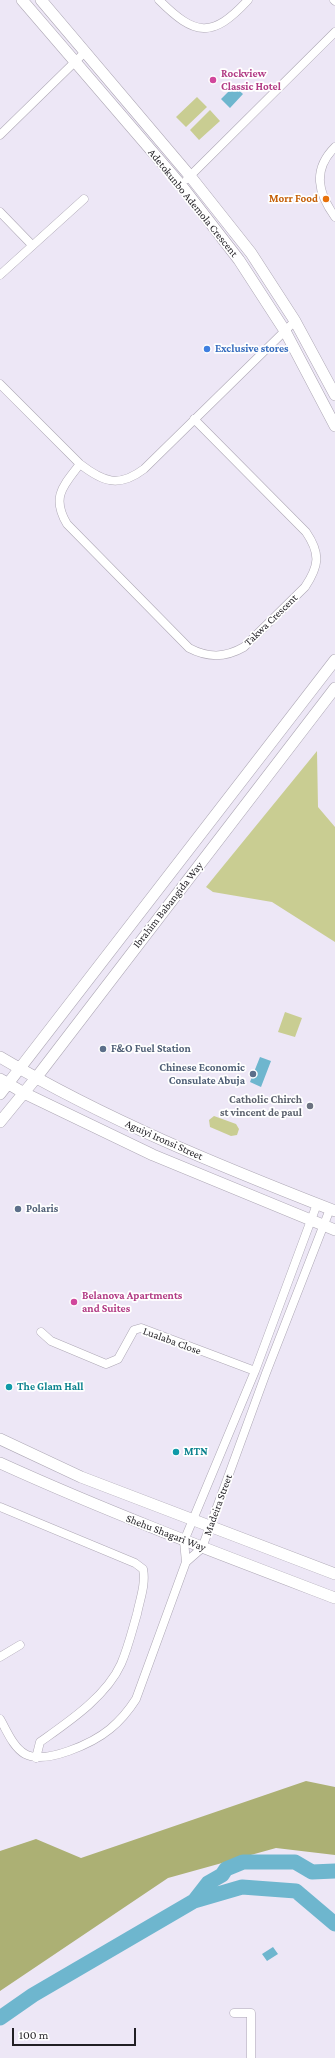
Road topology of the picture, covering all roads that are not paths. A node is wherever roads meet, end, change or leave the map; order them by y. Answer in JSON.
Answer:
{"nodes":[{"id":1,"x":22,"y":0,"type":"edge"},
{"id":2,"x":42,"y":0,"type":"edge"},
{"id":3,"x":159,"y":0,"type":"edge"},
{"id":4,"x":248,"y":0,"type":"edge"},
{"id":5,"x":335,"y":32,"type":"edge"},
{"id":6,"x":85,"y":52,"type":"junction"},
{"id":7,"x":76,"y":61,"type":"junction"},
{"id":8,"x":0,"y":135,"type":"edge"},
{"id":9,"x":335,"y":147,"type":"edge"},
{"id":10,"x":190,"y":176,"type":"junction"},
{"id":11,"x":181,"y":185,"type":"junction"},
{"id":12,"x":84,"y":199,"type":"dead end"},
{"id":13,"x":0,"y":212,"type":"edge"},
{"id":14,"x":335,"y":217,"type":"edge"},
{"id":15,"x":32,"y":245,"type":"junction"},
{"id":16,"x":0,"y":275,"type":"edge"},
{"id":17,"x":295,"y":321,"type":"junction"},
{"id":18,"x":285,"y":331,"type":"junction"},
{"id":19,"x":0,"y":384,"type":"edge"},
{"id":20,"x":335,"y":395,"type":"edge"},
{"id":21,"x":194,"y":420,"type":"junction"},
{"id":22,"x":335,"y":426,"type":"edge"},
{"id":23,"x":80,"y":464,"type":"junction"},
{"id":24,"x":335,"y":660,"type":"edge"},
{"id":25,"x":335,"y":688,"type":"edge"},
{"id":26,"x":0,"y":1057,"type":"edge"},
{"id":27,"x":20,"y":1068,"type":"junction"},
{"id":28,"x":36,"y":1078,"type":"junction"},
{"id":29,"x":4,"y":1082,"type":"edge"},
{"id":30,"x":24,"y":1093,"type":"junction"},
{"id":31,"x":0,"y":1094,"type":"edge"},
{"id":32,"x":0,"y":1122,"type":"edge"},
{"id":33,"x":317,"y":1204,"type":"junction"},
{"id":34,"x":333,"y":1210,"type":"edge"},
{"id":35,"x":311,"y":1220,"type":"junction"},
{"id":36,"x":324,"y":1225,"type":"junction"},
{"id":37,"x":335,"y":1230,"type":"edge"},
{"id":38,"x":41,"y":1332,"type":"dead end"},
{"id":39,"x":255,"y":1371,"type":"junction"},
{"id":40,"x":0,"y":1439,"type":"edge"},
{"id":41,"x":0,"y":1463,"type":"edge"},
{"id":42,"x":0,"y":1506,"type":"edge"},
{"id":43,"x":193,"y":1519,"type":"junction"},
{"id":44,"x":211,"y":1525,"type":"junction"},
{"id":45,"x":184,"y":1541,"type":"junction"},
{"id":46,"x":202,"y":1548,"type":"junction"},
{"id":47,"x":186,"y":1562,"type":"junction"},
{"id":48,"x":335,"y":1574,"type":"edge"},
{"id":49,"x":335,"y":1598,"type":"edge"},
{"id":50,"x":20,"y":1645,"type":"dead end"},
{"id":51,"x":0,"y":1657,"type":"edge"},
{"id":52,"x":0,"y":1719,"type":"edge"},
{"id":53,"x":36,"y":1758,"type":"junction"},
{"id":54,"x":234,"y":2013,"type":"dead end"},
{"id":55,"x":251,"y":2058,"type":"edge"}],
"edges":[{"from":1,"to":7,"type":"main road","name":"Adetokunbo Ademola Crescent"},
{"from":2,"to":6,"type":"main road","name":"Adetokunbo Ademola Crescent"},
{"from":3,"to":4,"type":"street"},
{"from":5,"to":10,"type":"street"},
{"from":6,"to":7,"type":"street"},
{"from":6,"to":10,"type":"main road","name":"Adetokunbo Ademola Crescent"},
{"from":7,"to":8,"type":"street"},
{"from":7,"to":11,"type":"main road","name":"Adetokunbo Ademola Crescent"},
{"from":9,"to":14,"type":"street"},
{"from":10,"to":11,"type":"street"},
{"from":10,"to":17,"type":"main road","name":"Adetokunbo Ademola Crescent"},
{"from":11,"to":18,"type":"main road","name":"Adetokunbo Ademola Crescent"},
{"from":12,"to":15,"type":"street"},
{"from":13,"to":15,"type":"street"},
{"from":15,"to":16,"type":"street"},
{"from":17,"to":18,"type":"street"},
{"from":17,"to":20,"type":"main road","name":"Adetokunbo Ademola Crescent"},
{"from":18,"to":21,"type":"street"},
{"from":18,"to":22,"type":"main road","name":"Adetokunbo Ademola Crescent"},
{"from":19,"to":23,"type":"street"},
{"from":21,"to":23,"type":"street"},
{"from":21,"to":23,"type":"street","name":"Takwa Crescent"},
{"from":24,"to":27,"type":"main road","name":"Ibrahim Babangida Way"},
{"from":25,"to":28,"type":"main road","name":"Ibrahim Babangida Way"},
{"from":26,"to":27,"type":"main road","name":"Aguiyi Ironsi Street"},
{"from":27,"to":28,"type":"main road","name":"Aguiyi Ironsi Street"},
{"from":27,"to":29,"type":"main road","name":"Ibrahim Babangida Way"},
{"from":28,"to":30,"type":"main road","name":"Ibrahim Babangida Way"},
{"from":28,"to":33,"type":"main road","name":"Aguiyi Ironsi Street"},
{"from":29,"to":30,"type":"main road","name":"Aguiyi Ironsi Street"},
{"from":29,"to":31,"type":"main road","name":"Ibrahim Babangida Way"},
{"from":30,"to":32,"type":"main road","name":"Ibrahim Babangida Way"},
{"from":30,"to":35,"type":"main road","name":"Aguiyi Ironsi Street"},
{"from":33,"to":34,"type":"main road","name":"Aguiyi Ironsi Street"},
{"from":33,"to":35,"type":"street"},
{"from":34,"to":36,"type":"street","name":"Madeira Street"},
{"from":35,"to":36,"type":"main road","name":"Aguiyi Ironsi Street"},
{"from":35,"to":39,"type":"street"},
{"from":36,"to":37,"type":"main road","name":"Aguiyi Ironsi Street"},
{"from":36,"to":44,"type":"street","name":"Madeira Street"},
{"from":38,"to":39,"type":"street","name":"Lualaba Close"},
{"from":39,"to":43,"type":"street"},
{"from":40,"to":43,"type":"main road","name":"Shehu Shagari Way"},
{"from":41,"to":45,"type":"main road","name":"Shehu Shagari Way"},
{"from":42,"to":53,"type":"street"},
{"from":43,"to":44,"type":"main road","name":"Shehu Shagari Way"},
{"from":43,"to":45,"type":"street"},
{"from":44,"to":46,"type":"street","name":"Madeira Street"},
{"from":44,"to":48,"type":"main road","name":"Shehu Shagari Way"},
{"from":45,"to":46,"type":"main road","name":"Shehu Shagari Way"},
{"from":45,"to":47,"type":"street"},
{"from":46,"to":47,"type":"street","name":"Madeira Street"},
{"from":46,"to":49,"type":"main road","name":"Shehu Shagari Way"},
{"from":47,"to":53,"type":"street","name":"Madeira Street"},
{"from":50,"to":51,"type":"street"},
{"from":52,"to":53,"type":"street"},
{"from":54,"to":55,"type":"street"}]}
